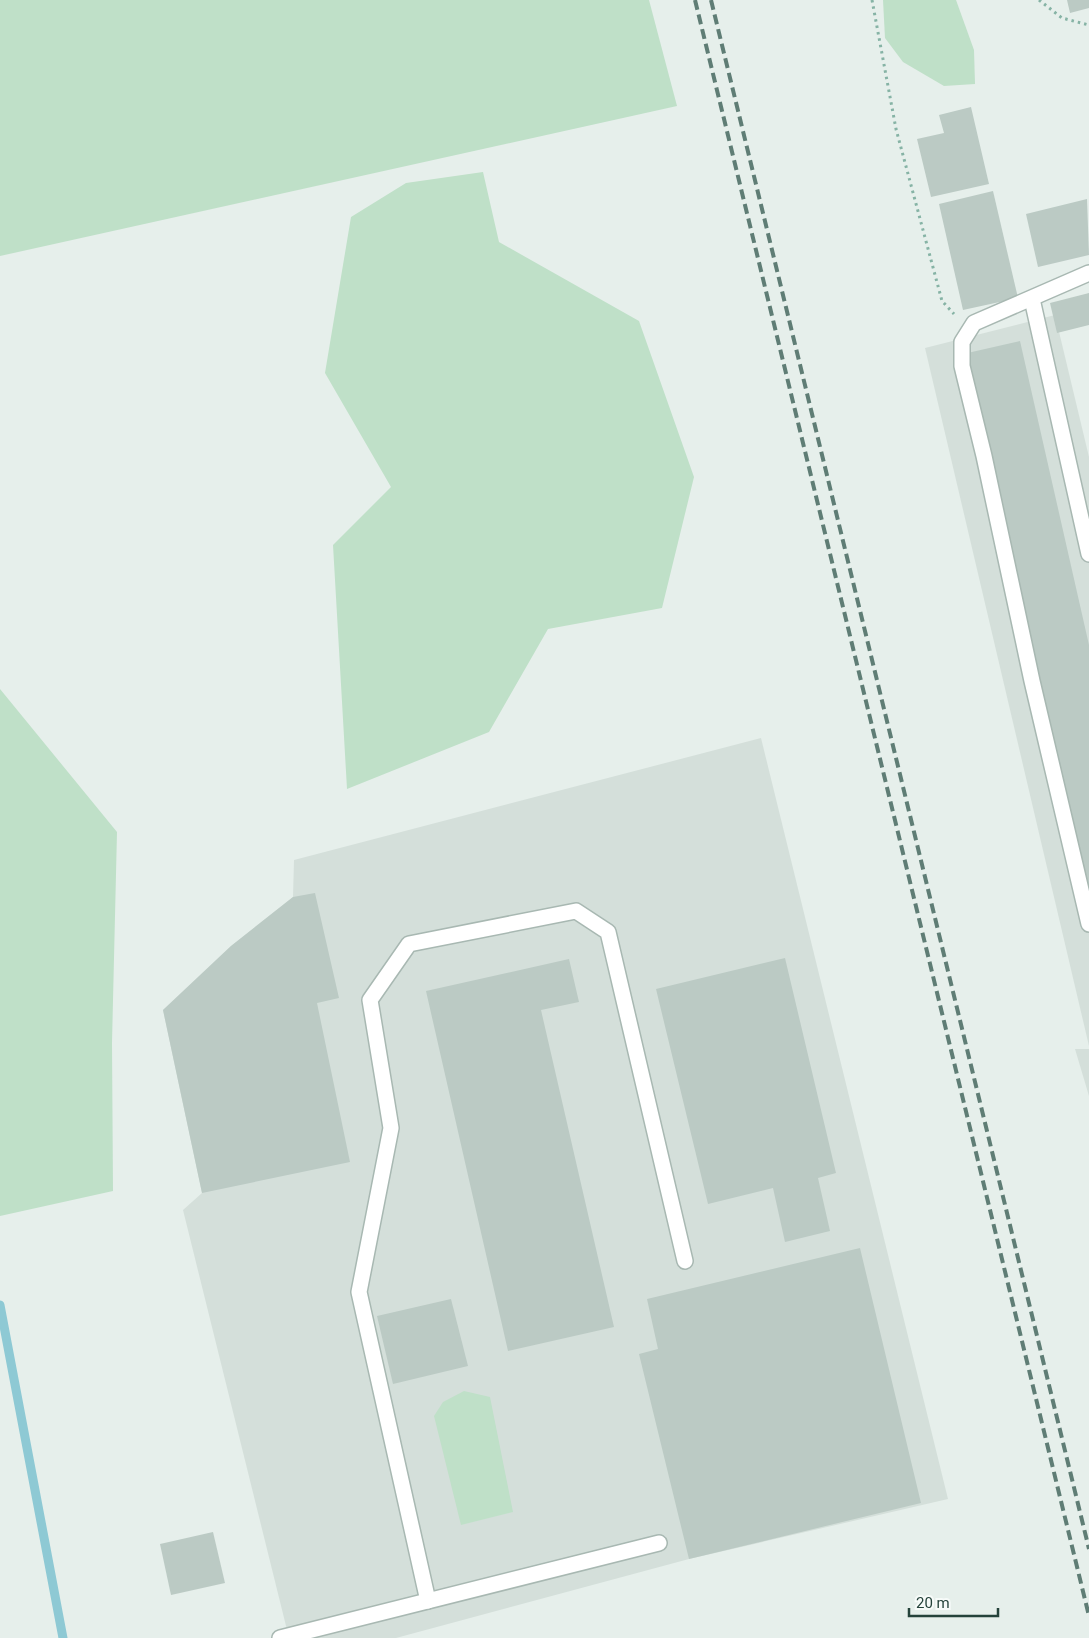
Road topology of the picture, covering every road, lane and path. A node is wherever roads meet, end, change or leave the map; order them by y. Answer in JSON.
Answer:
{"nodes":[{"id":1,"x":872,"y":0,"type":"edge"},
{"id":2,"x":1040,"y":0,"type":"edge"},
{"id":3,"x":1089,"y":25,"type":"edge"},
{"id":4,"x":1089,"y":273,"type":"edge"},
{"id":5,"x":1032,"y":299,"type":"junction"},
{"id":6,"x":969,"y":331,"type":"junction"},
{"id":7,"x":1089,"y":554,"type":"edge"},
{"id":8,"x":1089,"y":924,"type":"edge"},
{"id":9,"x":685,"y":1261,"type":"dead end"},
{"id":10,"x":659,"y":1543,"type":"dead end"},
{"id":11,"x":428,"y":1601,"type":"junction"},
{"id":12,"x":280,"y":1638,"type":"edge"}],
"edges":[{"from":1,"to":6,"type":"path"},
{"from":2,"to":3,"type":"path"},
{"from":4,"to":5,"type":"lane"},
{"from":5,"to":6,"type":"lane"},
{"from":5,"to":7,"type":"lane"},
{"from":6,"to":8,"type":"lane"},
{"from":9,"to":11,"type":"lane"},
{"from":10,"to":11,"type":"lane"},
{"from":11,"to":12,"type":"lane"}]}
